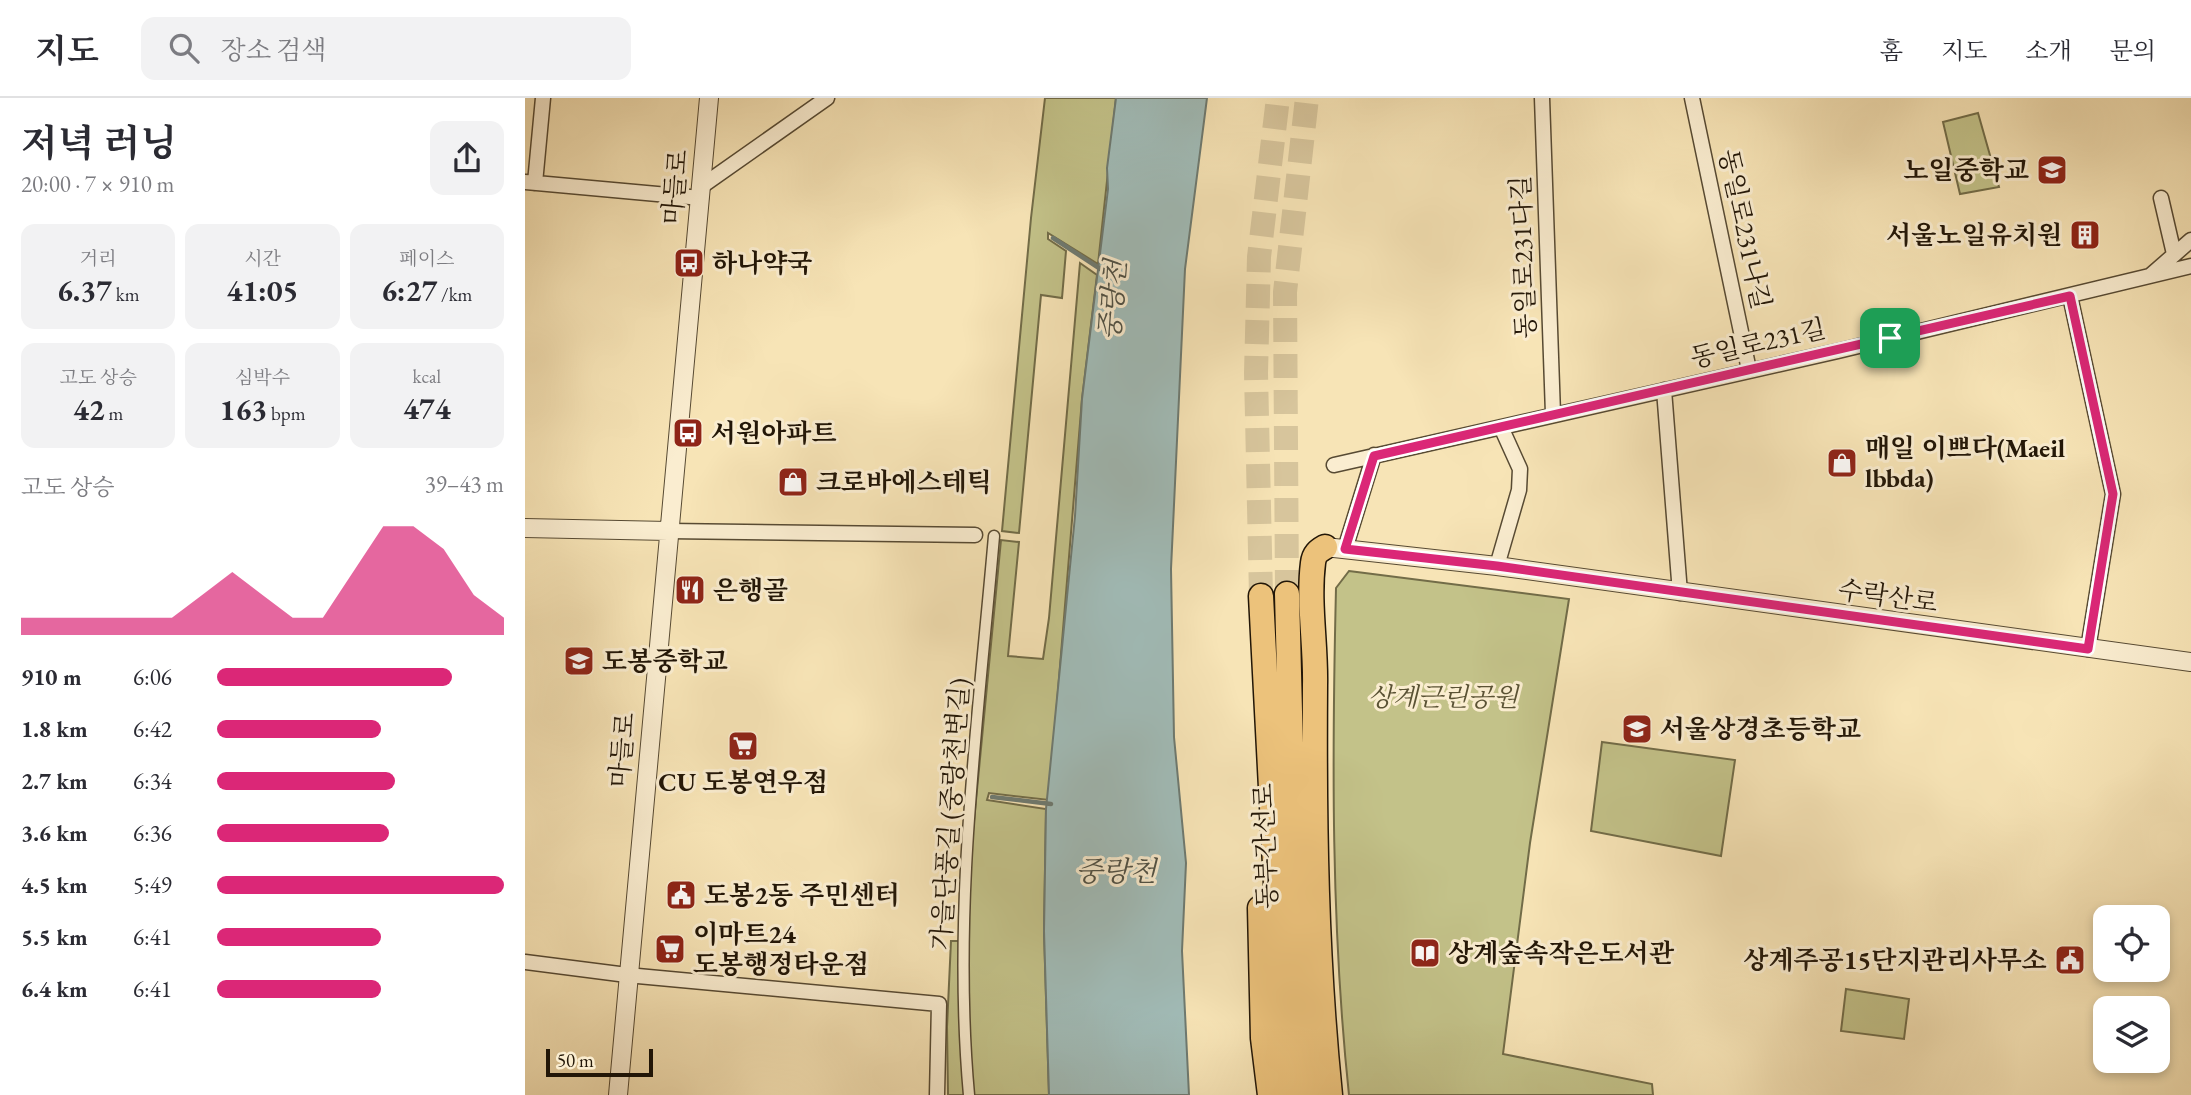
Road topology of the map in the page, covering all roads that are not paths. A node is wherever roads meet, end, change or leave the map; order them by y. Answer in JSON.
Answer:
{"nodes":[{"id":1,"x":543,"y":98,"type":"edge"},
{"id":2,"x":709,"y":98,"type":"edge"},
{"id":3,"x":827,"y":98,"type":"edge"},
{"id":4,"x":1542,"y":98,"type":"edge"},
{"id":5,"x":1692,"y":98,"type":"edge"},
{"id":6,"x":530,"y":183,"type":"edge"},
{"id":7,"x":701,"y":192,"type":"junction"},
{"id":8,"x":2161,"y":198,"type":"dead end"},
{"id":9,"x":2191,"y":240,"type":"edge"},
{"id":10,"x":2174,"y":254,"type":"junction"},
{"id":11,"x":2191,"y":266,"type":"edge"},
{"id":12,"x":2150,"y":276,"type":"junction"},
{"id":13,"x":2070,"y":296,"type":"junction"},
{"id":14,"x":1749,"y":370,"type":"junction"},
{"id":15,"x":1664,"y":390,"type":"junction"},
{"id":16,"x":1553,"y":414,"type":"junction"},
{"id":17,"x":1501,"y":427,"type":"junction"},
{"id":18,"x":1374,"y":456,"type":"junction"},
{"id":19,"x":1334,"y":465,"type":"dead end"},
{"id":20,"x":525,"y":528,"type":"edge"},
{"id":21,"x":668,"y":531,"type":"junction"},
{"id":22,"x":975,"y":535,"type":"dead end"},
{"id":23,"x":994,"y":536,"type":"dead end"},
{"id":24,"x":1335,"y":548,"type":"junction"},
{"id":25,"x":1497,"y":566,"type":"junction"},
{"id":26,"x":1287,"y":593,"type":"tunnel mouth"},
{"id":27,"x":1680,"y":593,"type":"junction"},
{"id":28,"x":1261,"y":596,"type":"tunnel mouth"},
{"id":29,"x":2088,"y":649,"type":"junction"},
{"id":30,"x":2191,"y":663,"type":"edge"},
{"id":31,"x":1263,"y":677,"type":"junction"},
{"id":32,"x":525,"y":962,"type":"edge"},
{"id":33,"x":627,"y":975,"type":"junction"},
{"id":34,"x":618,"y":1095,"type":"edge"},
{"id":35,"x":937,"y":1095,"type":"edge"},
{"id":36,"x":969,"y":1095,"type":"edge"},
{"id":37,"x":1270,"y":1095,"type":"edge"},
{"id":38,"x":1287,"y":1095,"type":"edge"},
{"id":39,"x":1310,"y":1095,"type":"edge"},
{"id":40,"x":1331,"y":1095,"type":"edge"}],
"edges":[{"from":1,"to":6,"type":"street"},
{"from":2,"to":7,"type":"street","name":"마들로"},
{"from":3,"to":7,"type":"street"},
{"from":4,"to":16,"type":"street","name":"동일로231다길"},
{"from":5,"to":14,"type":"street","name":"동일로231나길"},
{"from":6,"to":7,"type":"street"},
{"from":7,"to":21,"type":"street","name":"마들로"},
{"from":8,"to":10,"type":"street"},
{"from":9,"to":10,"type":"street"},
{"from":10,"to":12,"type":"street"},
{"from":11,"to":12,"type":"street","name":"동일로231길"},
{"from":12,"to":13,"type":"street","name":"동일로231길"},
{"from":13,"to":14,"type":"street","name":"동일로231길"},
{"from":13,"to":29,"type":"street"},
{"from":14,"to":15,"type":"street","name":"동일로231길"},
{"from":15,"to":16,"type":"street","name":"동일로231길"},
{"from":15,"to":27,"type":"street"},
{"from":16,"to":17,"type":"street","name":"동일로231길"},
{"from":17,"to":18,"type":"street","name":"동일로231길"},
{"from":17,"to":25,"type":"street"},
{"from":18,"to":19,"type":"street","name":"동일로231길"},
{"from":18,"to":24,"type":"street"},
{"from":20,"to":21,"type":"street"},
{"from":21,"to":22,"type":"street"},
{"from":21,"to":33,"type":"street","name":"마들로"},
{"from":23,"to":36,"type":"street","name":"가을단풍길 (중랑천변길)"},
{"from":24,"to":25,"type":"street","name":"수락산로"},
{"from":24,"to":40,"type":"highway"},
{"from":25,"to":27,"type":"street","name":"수락산로"},
{"from":26,"to":39,"type":"highway","name":"동부간선로"},
{"from":27,"to":29,"type":"street","name":"수락산로"},
{"from":28,"to":31,"type":"highway","name":"동부간선로"},
{"from":29,"to":30,"type":"street","name":"수락산로"},
{"from":31,"to":37,"type":"highway"},
{"from":31,"to":38,"type":"highway","name":"동부간선로"},
{"from":32,"to":33,"type":"street"},
{"from":33,"to":34,"type":"street","name":"마들로"},
{"from":33,"to":35,"type":"street"}]}
